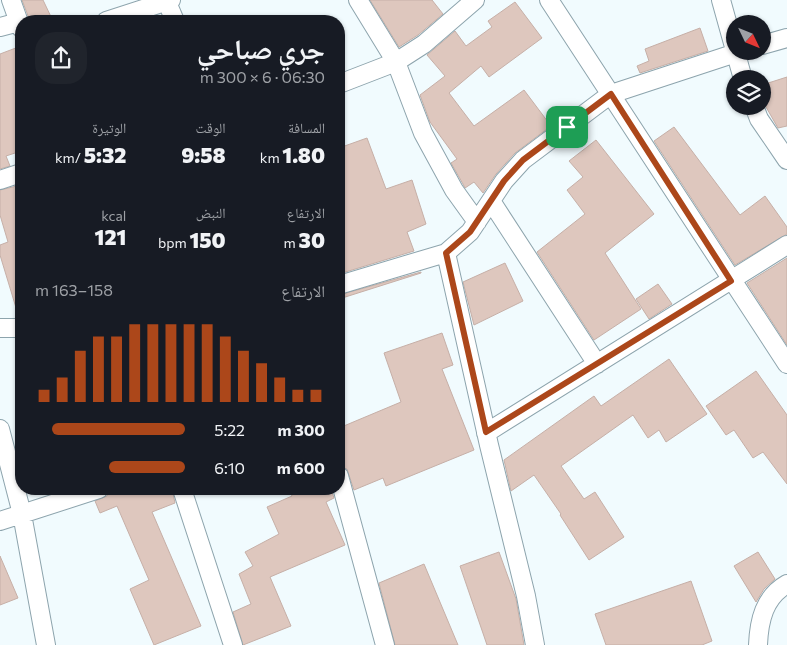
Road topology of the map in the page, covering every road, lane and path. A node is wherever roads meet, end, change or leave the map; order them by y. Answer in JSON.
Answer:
{"nodes":[{"id":1,"x":11,"y":0,"type":"edge"},
{"id":2,"x":168,"y":0,"type":"edge"},
{"id":3,"x":358,"y":0,"type":"edge"},
{"id":4,"x":475,"y":0,"type":"edge"},
{"id":5,"x":549,"y":0,"type":"edge"},
{"id":6,"x":721,"y":0,"type":"edge"},
{"id":7,"x":16,"y":15,"type":"edge"},
{"id":8,"x":124,"y":15,"type":"edge"},
{"id":9,"x":173,"y":15,"type":"edge"},
{"id":10,"x":726,"y":15,"type":"edge"},
{"id":11,"x":15,"y":26,"type":"edge"},
{"id":12,"x":0,"y":27,"type":"edge"},
{"id":13,"x":787,"y":38,"type":"edge"},
{"id":14,"x":771,"y":42,"type":"edge"},
{"id":15,"x":726,"y":56,"type":"edge"},
{"id":16,"x":396,"y":62,"type":"junction"},
{"id":17,"x":345,"y":82,"type":"edge"},
{"id":18,"x":611,"y":94,"type":"junction"},
{"id":19,"x":757,"y":115,"type":"edge"},
{"id":20,"x":787,"y":160,"type":"edge"},
{"id":21,"x":15,"y":175,"type":"edge"},
{"id":22,"x":0,"y":180,"type":"edge"},
{"id":23,"x":491,"y":201,"type":"junction"},
{"id":24,"x":477,"y":222,"type":"junction"},
{"id":25,"x":787,"y":245,"type":"edge"},
{"id":26,"x":446,"y":253,"type":"junction"},
{"id":27,"x":731,"y":281,"type":"junction"},
{"id":28,"x":345,"y":283,"type":"edge"},
{"id":29,"x":0,"y":328,"type":"edge"},
{"id":30,"x":15,"y":328,"type":"edge"},
{"id":31,"x":597,"y":364,"type":"junction"},
{"id":32,"x":787,"y":364,"type":"edge"},
{"id":33,"x":0,"y":429,"type":"edge"},
{"id":34,"x":486,"y":432,"type":"junction"},
{"id":35,"x":15,"y":487,"type":"edge"},
{"id":36,"x":17,"y":495,"type":"edge"},
{"id":37,"x":81,"y":495,"type":"edge"},
{"id":38,"x":184,"y":495,"type":"edge"},
{"id":39,"x":344,"y":495,"type":"edge"},
{"id":40,"x":22,"y":514,"type":"junction"},
{"id":41,"x":0,"y":521,"type":"edge"},
{"id":42,"x":787,"y":584,"type":"edge"},
{"id":43,"x":46,"y":645,"type":"edge"},
{"id":44,"x":233,"y":645,"type":"edge"},
{"id":45,"x":385,"y":645,"type":"edge"},
{"id":46,"x":535,"y":645,"type":"edge"},
{"id":47,"x":758,"y":645,"type":"edge"}],
"edges":[{"from":1,"to":7,"type":"street"},
{"from":2,"to":8,"type":"street"},
{"from":2,"to":9,"type":"street"},
{"from":3,"to":16,"type":"street"},
{"from":4,"to":16,"type":"street"},
{"from":5,"to":18,"type":"street"},
{"from":6,"to":10,"type":"street"},
{"from":11,"to":12,"type":"street"},
{"from":13,"to":14,"type":"street"},
{"from":15,"to":18,"type":"street"},
{"from":16,"to":17,"type":"street"},
{"from":16,"to":24,"type":"street"},
{"from":18,"to":23,"type":"street"},
{"from":18,"to":27,"type":"street"},
{"from":19,"to":20,"type":"street"},
{"from":21,"to":22,"type":"street"},
{"from":23,"to":24,"type":"street"},
{"from":23,"to":31,"type":"street"},
{"from":24,"to":26,"type":"street"},
{"from":25,"to":27,"type":"street"},
{"from":26,"to":28,"type":"street"},
{"from":26,"to":34,"type":"street"},
{"from":27,"to":31,"type":"street"},
{"from":27,"to":32,"type":"street"},
{"from":29,"to":30,"type":"street"},
{"from":31,"to":34,"type":"street"},
{"from":33,"to":35,"type":"street"},
{"from":34,"to":46,"type":"street"},
{"from":36,"to":40,"type":"street"},
{"from":37,"to":40,"type":"street"},
{"from":38,"to":44,"type":"street"},
{"from":39,"to":45,"type":"street"},
{"from":40,"to":41,"type":"street"},
{"from":40,"to":43,"type":"street"},
{"from":42,"to":47,"type":"street"}]}
